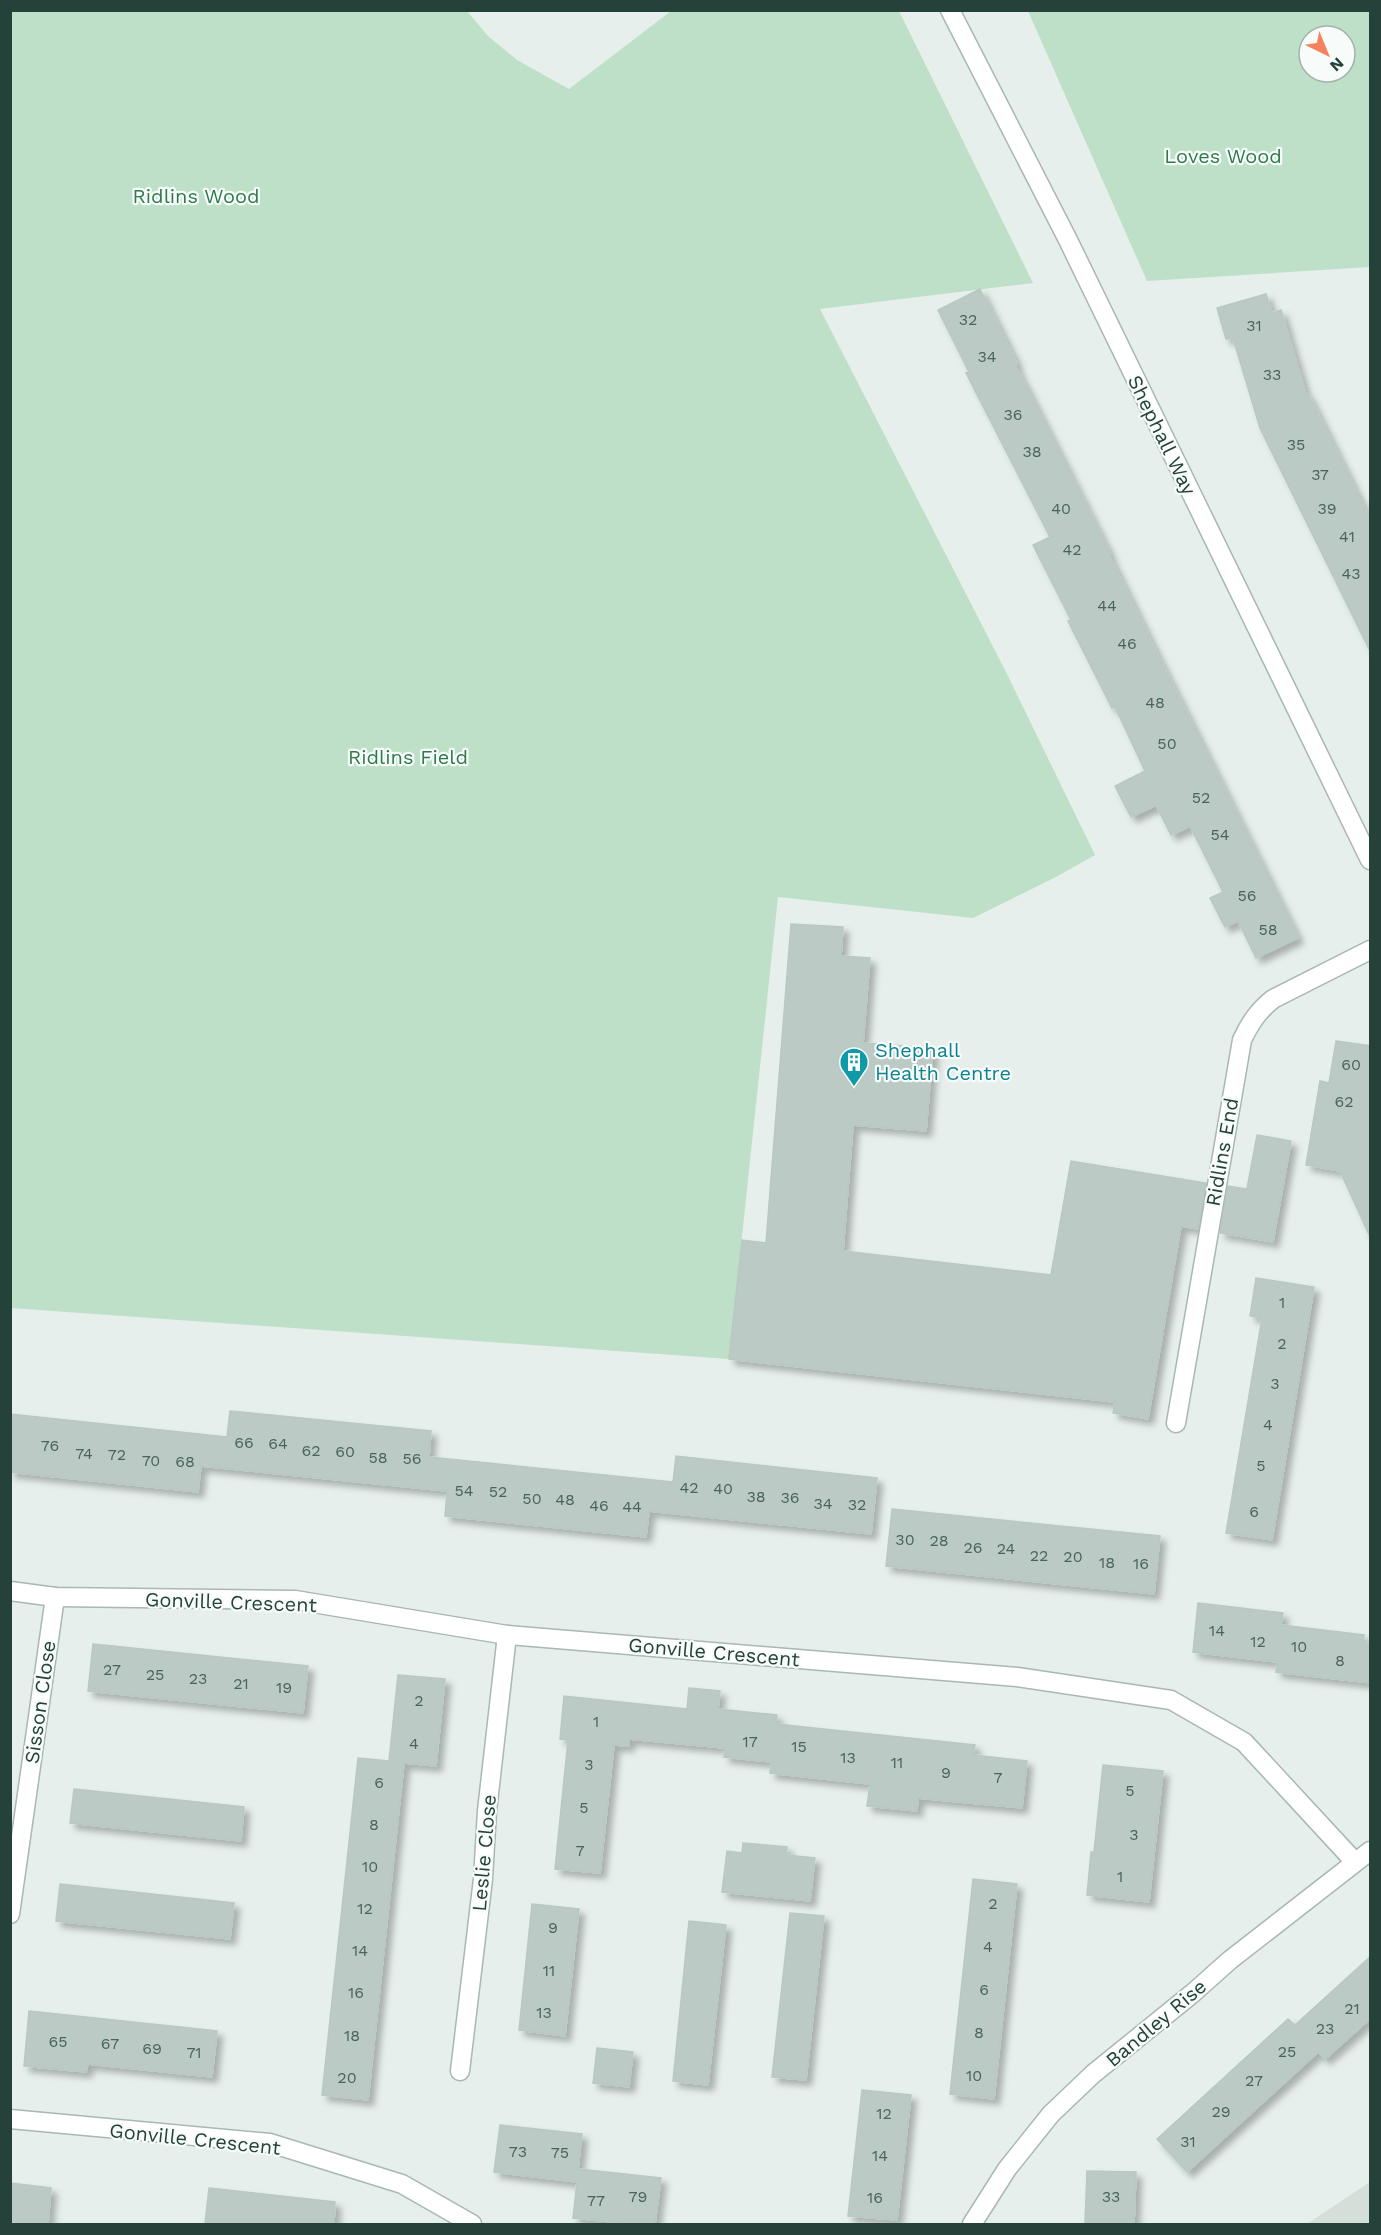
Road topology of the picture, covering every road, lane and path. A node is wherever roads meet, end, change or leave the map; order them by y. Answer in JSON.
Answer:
{"nodes":[{"id":1,"x":950,"y":10,"type":"edge"},
{"id":2,"x":1371,"y":861,"type":"edge"},
{"id":3,"x":1371,"y":950,"type":"edge"},
{"id":4,"x":1176,"y":1423,"type":"dead end"},
{"id":5,"x":10,"y":1591,"type":"edge"},
{"id":6,"x":55,"y":1597,"type":"junction"},
{"id":7,"x":507,"y":1635,"type":"junction"},
{"id":8,"x":1371,"y":1851,"type":"edge"},
{"id":9,"x":1355,"y":1862,"type":"junction"},
{"id":10,"x":10,"y":1914,"type":"edge"},
{"id":11,"x":459,"y":2071,"type":"dead end"},
{"id":12,"x":10,"y":2119,"type":"edge"},
{"id":13,"x":472,"y":2224,"type":"edge"},
{"id":14,"x":972,"y":2224,"type":"edge"}],
"edges":[{"from":1,"to":2,"type":"street","name":"Shephall Way"},
{"from":3,"to":4,"type":"street","name":"Ridlins End"},
{"from":5,"to":6,"type":"street","name":"Gonville Crescent"},
{"from":6,"to":7,"type":"street","name":"Gonville Crescent"},
{"from":6,"to":10,"type":"street","name":"Sisson Close"},
{"from":7,"to":9,"type":"street","name":"Gonville Crescent"},
{"from":7,"to":11,"type":"street","name":"Leslie Close"},
{"from":8,"to":9,"type":"street","name":"Bandley Rise"},
{"from":9,"to":14,"type":"street","name":"Bandley Rise"},
{"from":12,"to":13,"type":"street","name":"Gonville Crescent"}]}
